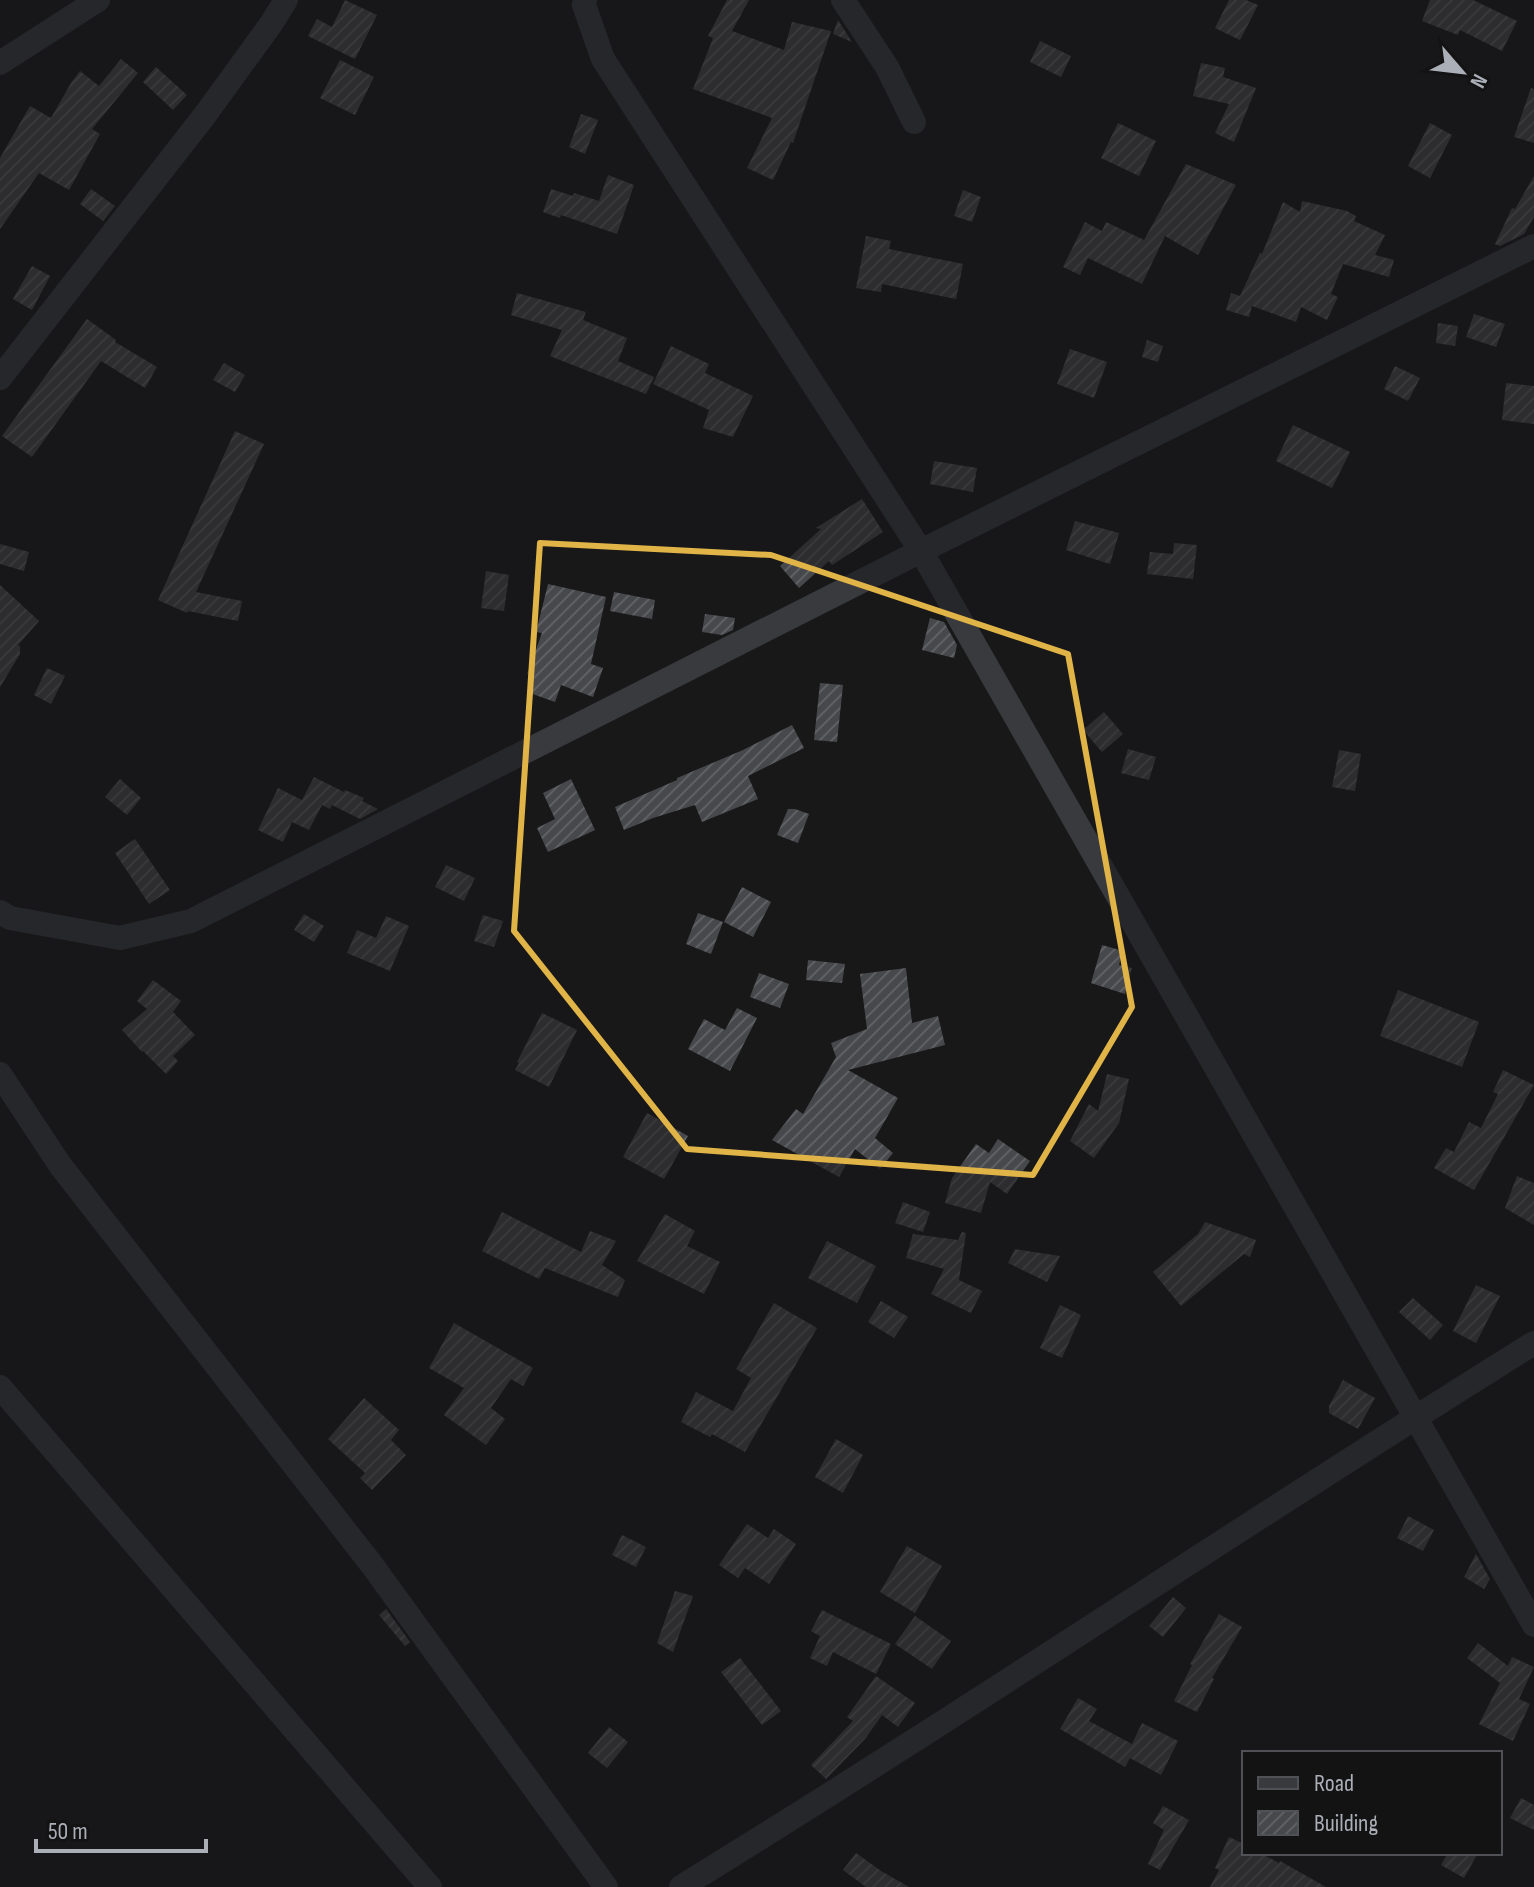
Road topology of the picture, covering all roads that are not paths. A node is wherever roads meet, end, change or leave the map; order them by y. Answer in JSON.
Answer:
{"nodes":[{"id":1,"x":98,"y":0,"type":"edge"},
{"id":2,"x":286,"y":0,"type":"edge"},
{"id":3,"x":585,"y":0,"type":"edge"},
{"id":4,"x":843,"y":0,"type":"edge"},
{"id":5,"x":0,"y":63,"type":"edge"},
{"id":6,"x":914,"y":122,"type":"dead end"},
{"id":7,"x":1534,"y":246,"type":"edge"},
{"id":8,"x":0,"y":378,"type":"edge"},
{"id":9,"x":921,"y":551,"type":"junction"},
{"id":10,"x":0,"y":912,"type":"edge"},
{"id":11,"x":0,"y":1074,"type":"edge"},
{"id":12,"x":1534,"y":1343,"type":"edge"},
{"id":13,"x":0,"y":1387,"type":"edge"},
{"id":14,"x":1416,"y":1417,"type":"junction"},
{"id":15,"x":1534,"y":1625,"type":"edge"},
{"id":16,"x":430,"y":1887,"type":"edge"},
{"id":17,"x":606,"y":1887,"type":"edge"},
{"id":18,"x":681,"y":1887,"type":"edge"}],
"edges":[{"from":1,"to":5,"type":"street"},
{"from":2,"to":8,"type":"street"},
{"from":3,"to":9,"type":"street"},
{"from":4,"to":6,"type":"street"},
{"from":7,"to":9,"type":"street"},
{"from":9,"to":10,"type":"street"},
{"from":9,"to":14,"type":"street"},
{"from":11,"to":17,"type":"street"},
{"from":12,"to":14,"type":"street"},
{"from":13,"to":16,"type":"street"},
{"from":14,"to":15,"type":"street"},
{"from":14,"to":18,"type":"street"}]}
